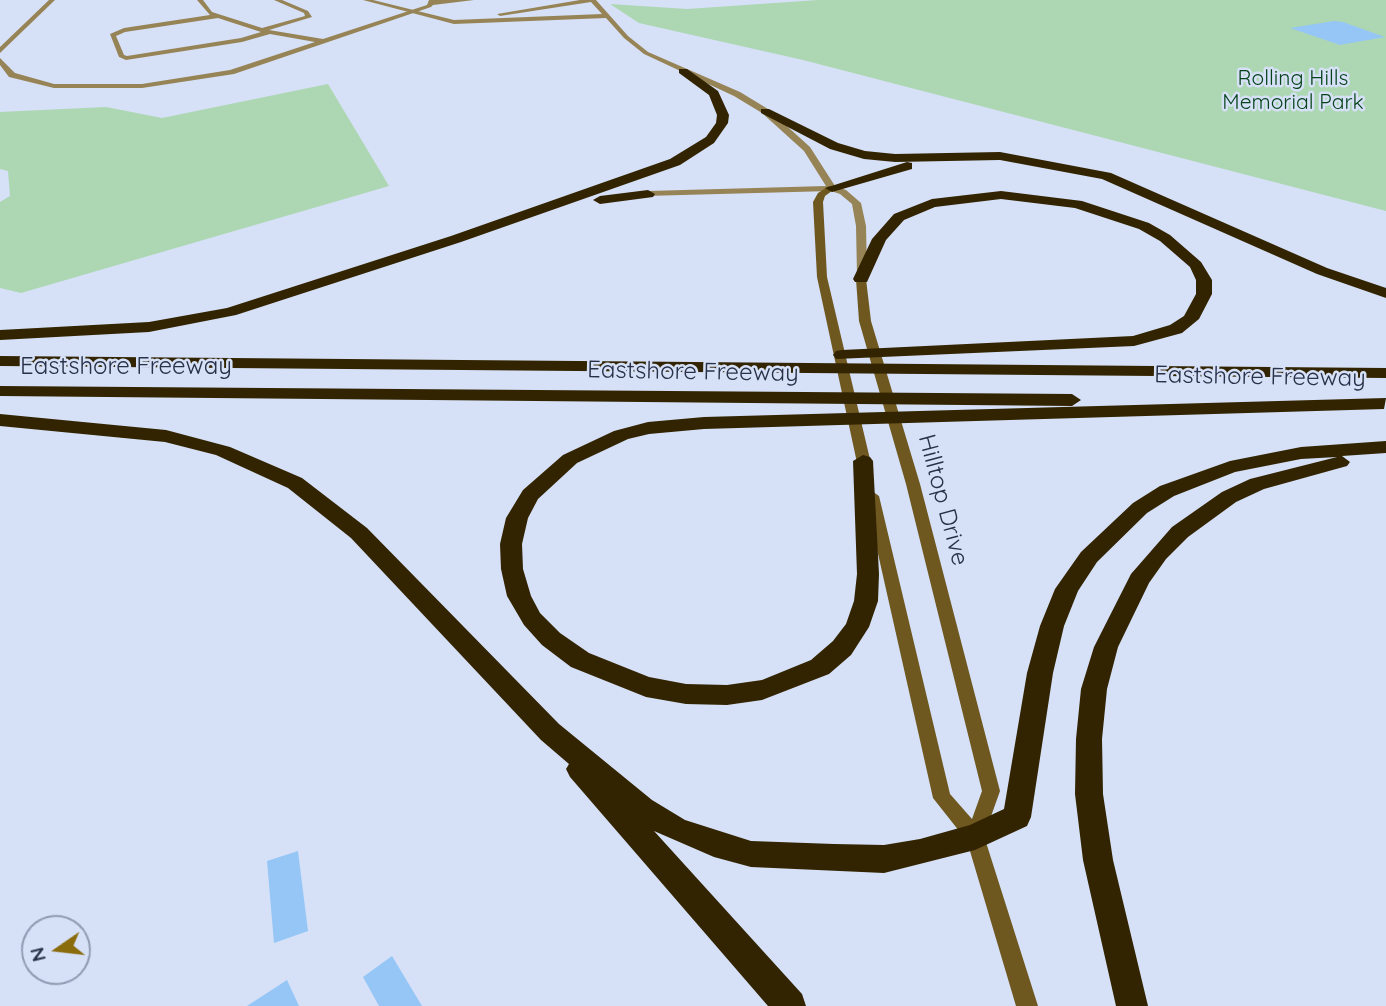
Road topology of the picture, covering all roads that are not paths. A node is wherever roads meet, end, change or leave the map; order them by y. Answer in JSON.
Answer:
{"nodes":[{"id":1,"x":52,"y":0,"type":"edge"},
{"id":2,"x":200,"y":0,"type":"edge"},
{"id":3,"x":277,"y":0,"type":"edge"},
{"id":4,"x":366,"y":0,"type":"edge"},
{"id":5,"x":471,"y":0,"type":"edge"},
{"id":6,"x":593,"y":0,"type":"edge"},
{"id":7,"x":432,"y":1,"type":"edge"},
{"id":8,"x":410,"y":12,"type":"junction"},
{"id":9,"x":218,"y":16,"type":"junction"},
{"id":10,"x":606,"y":16,"type":"junction"},
{"id":11,"x":443,"y":18,"type":"junction"},
{"id":12,"x":553,"y":19,"type":"junction"},
{"id":13,"x":261,"y":30,"type":"junction"},
{"id":14,"x":269,"y":32,"type":"junction"},
{"id":15,"x":323,"y":41,"type":"junction"},
{"id":16,"x":0,"y":51,"type":"edge"},
{"id":17,"x":0,"y":60,"type":"edge"},
{"id":18,"x":683,"y":71,"type":"junction"},
{"id":19,"x":765,"y":111,"type":"junction"},
{"id":20,"x":1045,"y":163,"type":"junction"},
{"id":21,"x":832,"y":188,"type":"junction"},
{"id":22,"x":649,"y":194,"type":"joint"},
{"id":23,"x":456,"y":239,"type":"junction"},
{"id":24,"x":861,"y":279,"type":"junction"},
{"id":25,"x":1386,"y":293,"type":"edge"},
{"id":26,"x":0,"y":335,"type":"edge"},
{"id":27,"x":0,"y":361,"type":"edge"},
{"id":28,"x":621,"y":366,"type":"junction"},
{"id":29,"x":1386,"y":373,"type":"edge"},
{"id":30,"x":0,"y":391,"type":"edge"},
{"id":31,"x":1385,"y":403,"type":"edge"},
{"id":32,"x":0,"y":419,"type":"edge"},
{"id":33,"x":1386,"y":447,"type":"edge"},
{"id":34,"x":1386,"y":455,"type":"edge"},
{"id":35,"x":863,"y":461,"type":"junction"},
{"id":36,"x":550,"y":732,"type":"junction"},
{"id":37,"x":975,"y":837,"type":"junction"},
{"id":38,"x":790,"y":1006,"type":"edge"},
{"id":39,"x":1027,"y":1006,"type":"edge"},
{"id":40,"x":1132,"y":1006,"type":"edge"}],
"edges":[{"from":1,"to":16,"type":"street"},
{"from":2,"to":9,"type":"street"},
{"from":3,"to":13,"type":"street"},
{"from":4,"to":8,"type":"street"},
{"from":5,"to":7,"type":"street"},
{"from":6,"to":10,"type":"street","name":"Hilltop Drive"},
{"from":6,"to":11,"type":"street"},
{"from":6,"to":12,"type":"street"},
{"from":7,"to":8,"type":"street"},
{"from":8,"to":11,"type":"street"},
{"from":8,"to":15,"type":"street"},
{"from":9,"to":13,"type":"street"},
{"from":9,"to":14,"type":"street"},
{"from":10,"to":12,"type":"street"},
{"from":10,"to":18,"type":"street","name":"Hilltop Drive"},
{"from":11,"to":12,"type":"street"},
{"from":13,"to":14,"type":"street"},
{"from":14,"to":15,"type":"street"},
{"from":15,"to":17,"type":"street"},
{"from":18,"to":19,"type":"street","name":"Hilltop Drive"},
{"from":18,"to":23,"type":"highway"},
{"from":19,"to":20,"type":"highway"},
{"from":19,"to":21,"type":"street","name":"Hilltop Drive"},
{"from":20,"to":21,"type":"highway"},
{"from":20,"to":25,"type":"highway"},
{"from":21,"to":22,"type":"street"},
{"from":21,"to":24,"type":"street","name":"Hilltop Drive"},
{"from":21,"to":35,"type":"main road"},
{"from":22,"to":23,"type":"highway"},
{"from":23,"to":26,"type":"highway"},
{"from":24,"to":28,"type":"highway"},
{"from":24,"to":37,"type":"main road","name":"Hilltop Drive"},
{"from":27,"to":28,"type":"highway","name":"Eastshore Freeway"},
{"from":28,"to":29,"type":"highway","name":"Eastshore Freeway"},
{"from":30,"to":31,"type":"highway","name":"Eastshore Freeway"},
{"from":31,"to":35,"type":"highway"},
{"from":32,"to":36,"type":"highway"},
{"from":33,"to":37,"type":"highway"},
{"from":34,"to":40,"type":"highway"},
{"from":35,"to":37,"type":"main road"},
{"from":36,"to":37,"type":"highway"},
{"from":36,"to":38,"type":"highway"},
{"from":37,"to":39,"type":"main road"}]}
